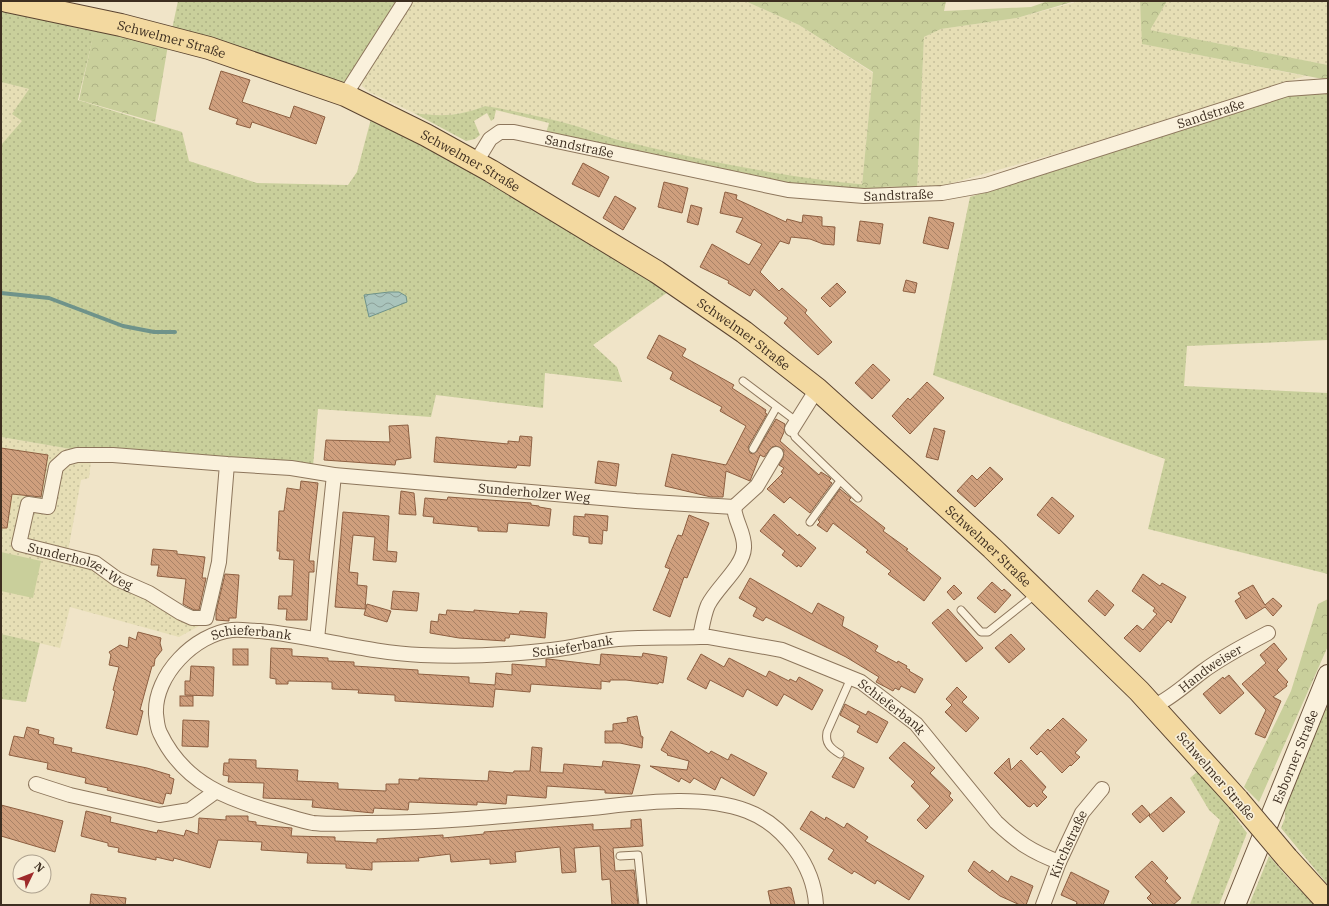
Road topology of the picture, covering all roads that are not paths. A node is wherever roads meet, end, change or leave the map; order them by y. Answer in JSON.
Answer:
{"nodes":[{"id":1,"x":7,"y":1,"type":"edge"},
{"id":2,"x":405,"y":1,"type":"edge"},
{"id":3,"x":1328,"y":86,"type":"edge"},
{"id":4,"x":345,"y":95,"type":"junction"},
{"id":5,"x":476,"y":162,"type":"junction"},
{"id":6,"x":743,"y":381,"type":"dead end"},
{"id":7,"x":816,"y":389,"type":"junction"},
{"id":8,"x":776,"y":408,"type":"junction"},
{"id":9,"x":794,"y":425,"type":"junction"},
{"id":10,"x":753,"y":449,"type":"dead end"},
{"id":11,"x":776,"y":454,"type":"dead end"},
{"id":12,"x":227,"y":464,"type":"junction"},
{"id":13,"x":334,"y":474,"type":"junction"},
{"id":14,"x":840,"y":481,"type":"junction"},
{"id":15,"x":858,"y":498,"type":"dead end"},
{"id":16,"x":734,"y":507,"type":"junction"},
{"id":17,"x":810,"y":522,"type":"dead end"},
{"id":18,"x":1038,"y":592,"type":"junction"},
{"id":19,"x":961,"y":610,"type":"dead end"},
{"id":20,"x":1268,"y":633,"type":"dead end"},
{"id":21,"x":700,"y":637,"type":"junction"},
{"id":22,"x":317,"y":639,"type":"junction"},
{"id":23,"x":1328,"y":675,"type":"edge"},
{"id":24,"x":851,"y":678,"type":"junction"},
{"id":25,"x":1154,"y":706,"type":"junction"},
{"id":26,"x":840,"y":754,"type":"dead end"},
{"id":27,"x":36,"y":784,"type":"dead end"},
{"id":28,"x":1102,"y":789,"type":"dead end"},
{"id":29,"x":215,"y":792,"type":"junction"},
{"id":30,"x":620,"y":856,"type":"dead end"},
{"id":31,"x":1059,"y":862,"type":"junction"},
{"id":32,"x":1328,"y":903,"type":"edge"},
{"id":33,"x":642,"y":905,"type":"edge"},
{"id":34,"x":816,"y":905,"type":"edge"},
{"id":35,"x":1043,"y":905,"type":"edge"},
{"id":36,"x":1235,"y":905,"type":"edge"}],
"edges":[{"from":1,"to":4,"type":"main road","name":"Schwelmer Straße"},
{"from":2,"to":4,"type":"street"},
{"from":3,"to":5,"type":"street","name":"Sandstraße"},
{"from":4,"to":5,"type":"main road","name":"Schwelmer Straße"},
{"from":5,"to":7,"type":"main road","name":"Schwelmer Straße"},
{"from":6,"to":8,"type":"lane"},
{"from":7,"to":9,"type":"street"},
{"from":7,"to":18,"type":"main road","name":"Schwelmer Straße"},
{"from":8,"to":9,"type":"lane"},
{"from":8,"to":10,"type":"lane"},
{"from":9,"to":14,"type":"lane"},
{"from":11,"to":16,"type":"street"},
{"from":12,"to":12,"type":"street","name":"Sunderholzer Weg"},
{"from":12,"to":13,"type":"street","name":"Sunderholzer Weg"},
{"from":13,"to":16,"type":"street","name":"Sunderholzer Weg"},
{"from":13,"to":22,"type":"street"},
{"from":14,"to":15,"type":"lane"},
{"from":14,"to":17,"type":"lane"},
{"from":16,"to":21,"type":"street"},
{"from":18,"to":19,"type":"lane"},
{"from":18,"to":25,"type":"main road","name":"Schwelmer Straße"},
{"from":20,"to":25,"type":"street","name":"Handweiser"},
{"from":21,"to":22,"type":"street","name":"Schieferbank"},
{"from":21,"to":24,"type":"street","name":"Schieferbank"},
{"from":22,"to":29,"type":"street","name":"Schieferbank"},
{"from":23,"to":36,"type":"main road","name":"Esborner Straße"},
{"from":24,"to":26,"type":"lane"},
{"from":24,"to":31,"type":"street","name":"Schieferbank"},
{"from":25,"to":32,"type":"main road","name":"Schwelmer Straße","bridge":true},
{"from":27,"to":29,"type":"street"},
{"from":28,"to":31,"type":"street","name":"Kirchstraße"},
{"from":29,"to":34,"type":"street","name":"Schieferbank"},
{"from":30,"to":33,"type":"lane"},
{"from":31,"to":35,"type":"street","name":"Kirchstraße"}]}
